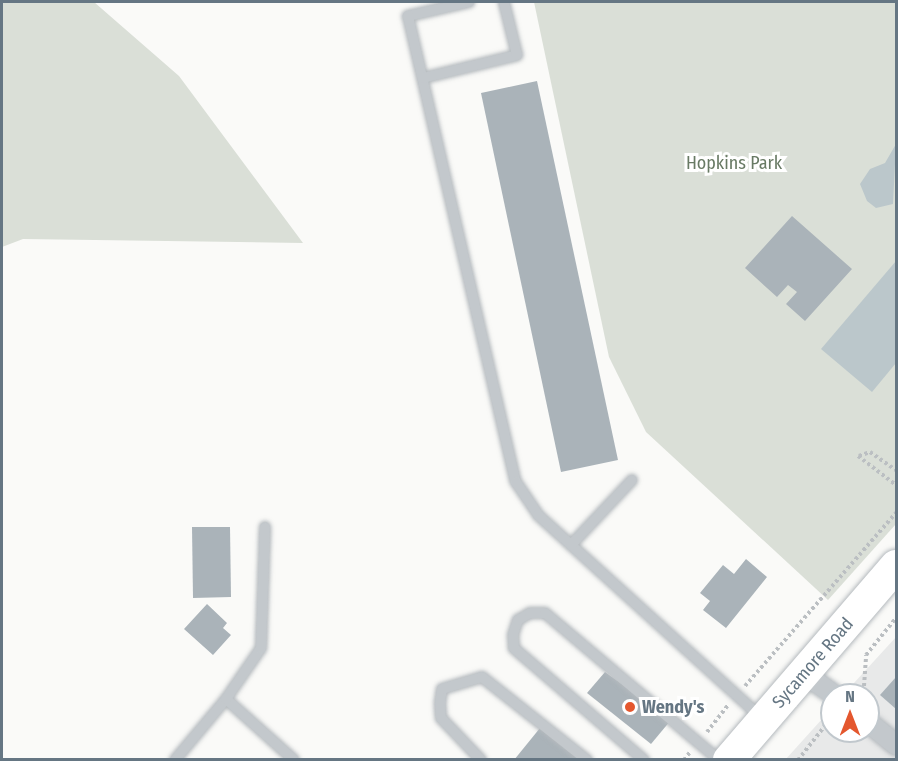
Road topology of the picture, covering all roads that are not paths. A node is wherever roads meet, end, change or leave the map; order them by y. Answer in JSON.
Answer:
{"nodes":[{"id":1,"x":469,"y":2,"type":"edge"},
{"id":2,"x":504,"y":2,"type":"edge"},
{"id":3,"x":423,"y":78,"type":"junction"},
{"id":4,"x":632,"y":480,"type":"dead end"},
{"id":5,"x":265,"y":526,"type":"dead end"},
{"id":6,"x":572,"y":545,"type":"junction"},
{"id":7,"x":897,"y":566,"type":"edge"},
{"id":8,"x":803,"y":673,"type":"junction"},
{"id":9,"x":820,"y":685,"type":"edge"},
{"id":10,"x":226,"y":699,"type":"junction"},
{"id":11,"x":763,"y":720,"type":"junction"},
{"id":12,"x":880,"y":732,"type":"edge"},
{"id":13,"x":897,"y":745,"type":"edge"},
{"id":14,"x":175,"y":759,"type":"edge"},
{"id":15,"x":294,"y":759,"type":"edge"},
{"id":16,"x":481,"y":759,"type":"edge"},
{"id":17,"x":586,"y":759,"type":"edge"},
{"id":18,"x":644,"y":759,"type":"edge"},
{"id":19,"x":718,"y":759,"type":"edge"},
{"id":20,"x":729,"y":759,"type":"edge"}],
"edges":[{"from":1,"to":3,"type":"lane"},
{"from":2,"to":3,"type":"lane"},
{"from":3,"to":6,"type":"lane"},
{"from":4,"to":6,"type":"lane"},
{"from":5,"to":10,"type":"lane"},
{"from":6,"to":11,"type":"lane"},
{"from":7,"to":8,"type":"main road","name":"Sycamore Road"},
{"from":8,"to":9,"type":"street"},
{"from":8,"to":11,"type":"main road","name":"Sycamore Road"},
{"from":10,"to":14,"type":"lane"},
{"from":10,"to":15,"type":"lane"},
{"from":11,"to":20,"type":"main road","name":"Sycamore Road"},
{"from":12,"to":13,"type":"street"},
{"from":16,"to":17,"type":"lane"},
{"from":18,"to":19,"type":"lane"}]}
